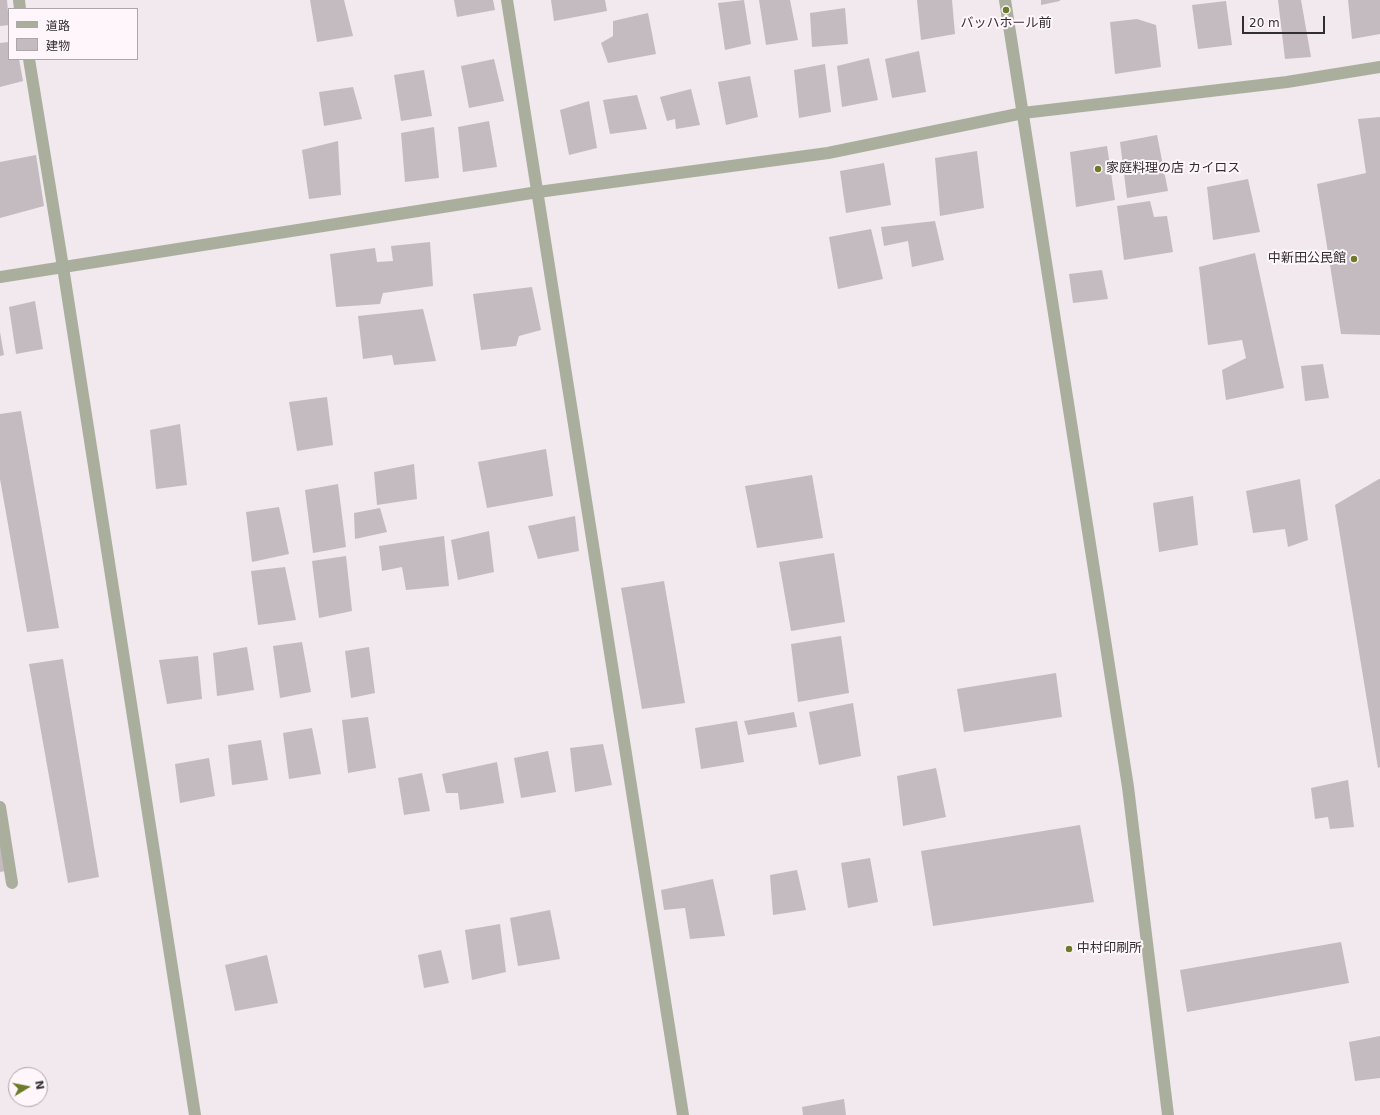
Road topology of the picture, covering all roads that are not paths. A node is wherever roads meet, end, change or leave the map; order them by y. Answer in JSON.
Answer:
{"nodes":[{"id":1,"x":507,"y":0,"type":"edge"},
{"id":2,"x":1006,"y":0,"type":"edge"},
{"id":3,"x":29,"y":60,"type":"edge"},
{"id":4,"x":1380,"y":67,"type":"edge"},
{"id":5,"x":1023,"y":113,"type":"junction"},
{"id":6,"x":538,"y":192,"type":"junction"},
{"id":7,"x":63,"y":266,"type":"junction"},
{"id":8,"x":0,"y":277,"type":"edge"},
{"id":9,"x":0,"y":807,"type":"edge"},
{"id":10,"x":12,"y":883,"type":"dead end"},
{"id":11,"x":195,"y":1115,"type":"edge"},
{"id":12,"x":683,"y":1115,"type":"edge"},
{"id":13,"x":1168,"y":1115,"type":"edge"}],
"edges":[{"from":1,"to":6,"type":"street"},
{"from":2,"to":5,"type":"street"},
{"from":3,"to":7,"type":"street"},
{"from":4,"to":5,"type":"street"},
{"from":5,"to":6,"type":"street"},
{"from":5,"to":13,"type":"street"},
{"from":6,"to":7,"type":"street"},
{"from":6,"to":12,"type":"street"},
{"from":7,"to":8,"type":"street"},
{"from":7,"to":11,"type":"street"},
{"from":9,"to":10,"type":"street"}]}
